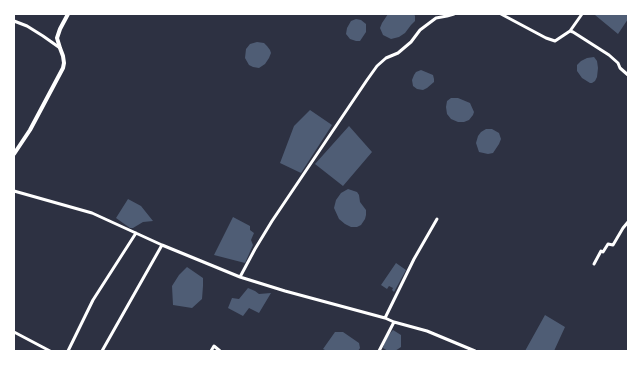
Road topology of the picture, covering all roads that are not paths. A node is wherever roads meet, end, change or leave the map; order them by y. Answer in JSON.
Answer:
{"nodes":[{"id":1,"x":68,"y":14,"type":"edge"},
{"id":2,"x":432,"y":14,"type":"edge"},
{"id":3,"x":454,"y":14,"type":"edge"},
{"id":4,"x":501,"y":14,"type":"edge"},
{"id":5,"x":582,"y":14,"type":"edge"},
{"id":6,"x":436,"y":18,"type":"junction"},
{"id":7,"x":14,"y":21,"type":"edge"},
{"id":8,"x":570,"y":31,"type":"junction"},
{"id":9,"x":60,"y":48,"type":"junction"},
{"id":10,"x":628,"y":75,"type":"edge"},
{"id":11,"x":14,"y":154,"type":"edge"},
{"id":12,"x":14,"y":191,"type":"edge"},
{"id":13,"x":437,"y":219,"type":"dead end"},
{"id":14,"x":628,"y":222,"type":"edge"},
{"id":15,"x":136,"y":233,"type":"junction"},
{"id":16,"x":162,"y":246,"type":"junction"},
{"id":17,"x":594,"y":264,"type":"dead end"},
{"id":18,"x":240,"y":277,"type":"junction"},
{"id":19,"x":385,"y":318,"type":"junction"},
{"id":20,"x":394,"y":322,"type":"junction"},
{"id":21,"x":14,"y":332,"type":"edge"},
{"id":22,"x":50,"y":351,"type":"edge"},
{"id":23,"x":68,"y":351,"type":"edge"},
{"id":24,"x":102,"y":351,"type":"edge"},
{"id":25,"x":211,"y":351,"type":"edge"},
{"id":26,"x":220,"y":351,"type":"edge"},
{"id":27,"x":379,"y":351,"type":"edge"},
{"id":28,"x":475,"y":351,"type":"edge"}],
"edges":[{"from":1,"to":9,"type":"street"},
{"from":2,"to":6,"type":"street"},
{"from":3,"to":6,"type":"street"},
{"from":4,"to":8,"type":"street"},
{"from":5,"to":8,"type":"street"},
{"from":6,"to":18,"type":"street"},
{"from":7,"to":9,"type":"street"},
{"from":8,"to":10,"type":"street"},
{"from":9,"to":11,"type":"street"},
{"from":12,"to":15,"type":"street"},
{"from":13,"to":19,"type":"street"},
{"from":14,"to":17,"type":"street"},
{"from":15,"to":16,"type":"street"},
{"from":15,"to":23,"type":"street"},
{"from":16,"to":18,"type":"street"},
{"from":16,"to":24,"type":"street"},
{"from":18,"to":19,"type":"street"},
{"from":19,"to":20,"type":"street"},
{"from":20,"to":27,"type":"street"},
{"from":20,"to":28,"type":"street"},
{"from":21,"to":22,"type":"street"},
{"from":25,"to":26,"type":"street"}]}
